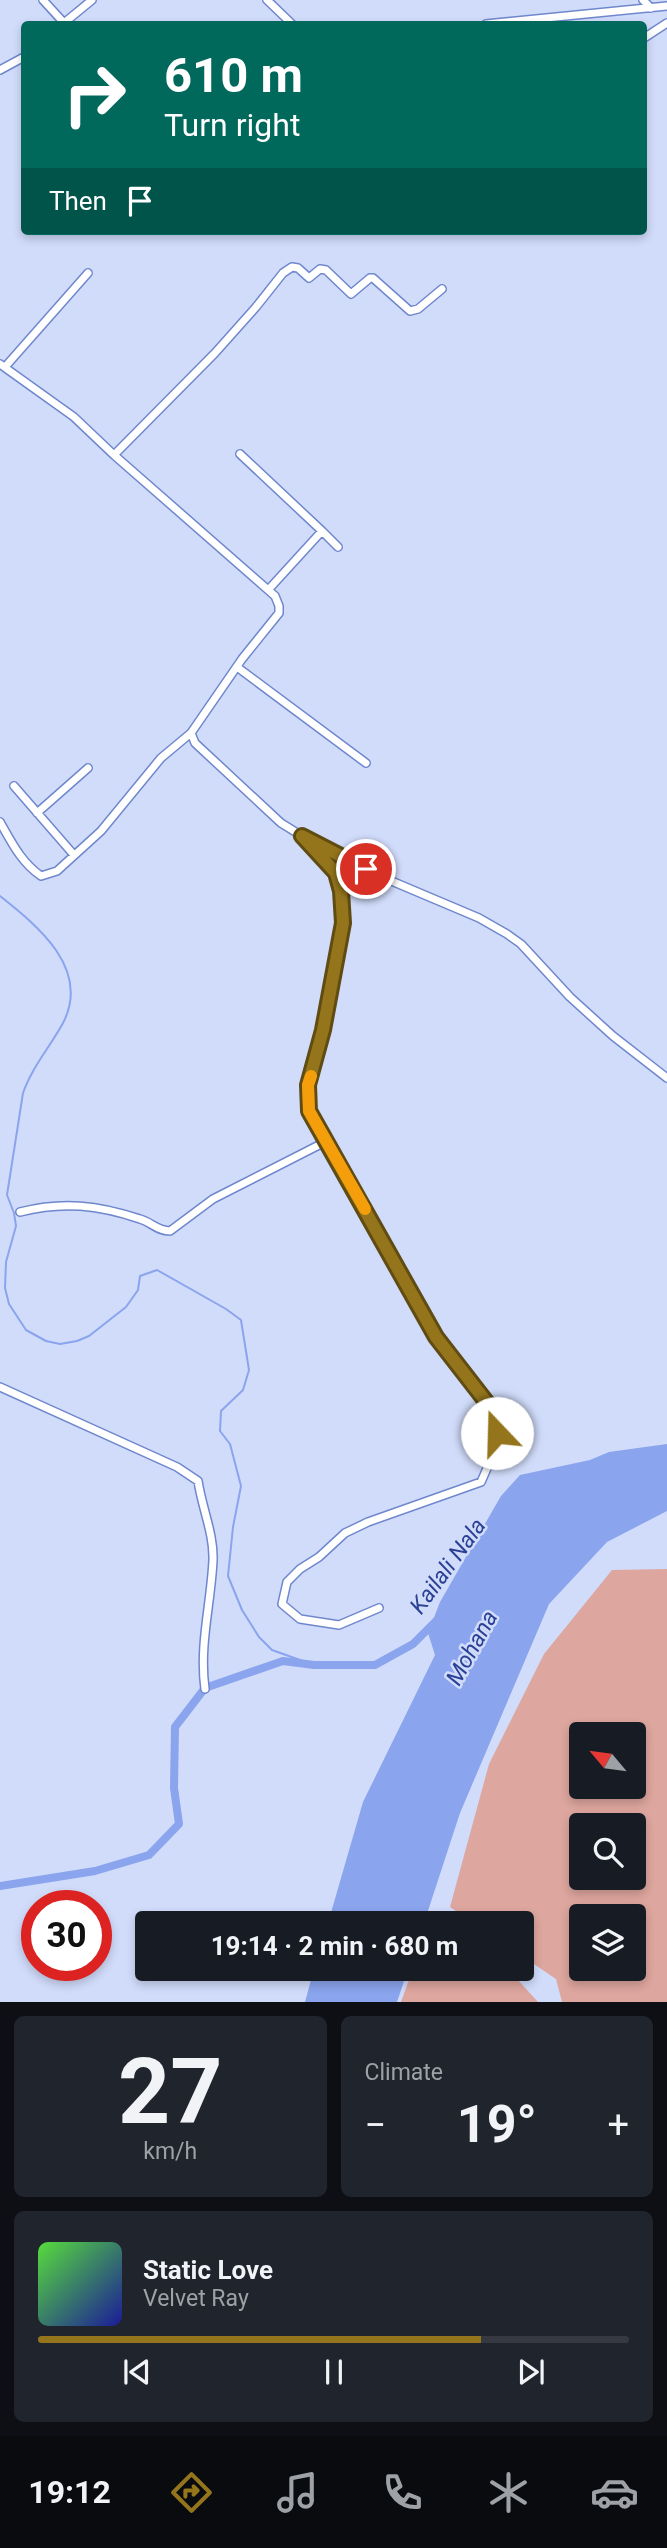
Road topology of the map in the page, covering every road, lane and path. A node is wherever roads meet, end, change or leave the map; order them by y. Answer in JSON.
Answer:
{"nodes":[{"id":1,"x":43,"y":0,"type":"edge"},
{"id":2,"x":92,"y":0,"type":"edge"},
{"id":3,"x":267,"y":0,"type":"edge"},
{"id":4,"x":643,"y":0,"type":"edge"},
{"id":5,"x":667,"y":6,"type":"edge"},
{"id":6,"x":651,"y":8,"type":"junction"},
{"id":7,"x":61,"y":21,"type":"edge"},
{"id":8,"x":68,"y":21,"type":"edge"},
{"id":9,"x":289,"y":21,"type":"edge"},
{"id":10,"x":517,"y":21,"type":"edge"},
{"id":11,"x":667,"y":23,"type":"edge"},
{"id":12,"x":647,"y":36,"type":"edge"},
{"id":13,"x":21,"y":59,"type":"edge"},
{"id":14,"x":0,"y":70,"type":"edge"},
{"id":15,"x":88,"y":273,"type":"dead end"},
{"id":16,"x":442,"y":289,"type":"dead end"},
{"id":17,"x":2,"y":366,"type":"edge"},
{"id":18,"x":240,"y":454,"type":"dead end"},
{"id":19,"x":114,"y":455,"type":"junction"},
{"id":20,"x":322,"y":531,"type":"junction"},
{"id":21,"x":338,"y":547,"type":"dead end"},
{"id":22,"x":270,"y":589,"type":"junction"},
{"id":23,"x":237,"y":667,"type":"junction"},
{"id":24,"x":191,"y":733,"type":"junction"},
{"id":25,"x":366,"y":763,"type":"dead end"},
{"id":26,"x":88,"y":768,"type":"dead end"},
{"id":27,"x":14,"y":786,"type":"dead end"},
{"id":28,"x":37,"y":813,"type":"junction"},
{"id":29,"x":0,"y":822,"type":"edge"},
{"id":30,"x":302,"y":836,"type":"junction"},
{"id":31,"x":74,"y":855,"type":"junction"},
{"id":32,"x":667,"y":1077,"type":"edge"},
{"id":33,"x":325,"y":1142,"type":"junction"},
{"id":34,"x":20,"y":1212,"type":"dead end"},
{"id":35,"x":0,"y":1387,"type":"edge"},
{"id":36,"x":379,"y":1608,"type":"dead end"},
{"id":37,"x":205,"y":1689,"type":"dead end"}],
"edges":[{"from":1,"to":7,"type":"street"},
{"from":2,"to":8,"type":"street"},
{"from":3,"to":9,"type":"street"},
{"from":4,"to":6,"type":"street"},
{"from":5,"to":6,"type":"street"},
{"from":6,"to":10,"type":"street"},
{"from":11,"to":12,"type":"street"},
{"from":13,"to":14,"type":"street"},
{"from":15,"to":17,"type":"street"},
{"from":16,"to":19,"type":"street"},
{"from":17,"to":19,"type":"street"},
{"from":18,"to":20,"type":"street"},
{"from":19,"to":22,"type":"street"},
{"from":20,"to":21,"type":"street"},
{"from":20,"to":22,"type":"street"},
{"from":22,"to":23,"type":"street"},
{"from":23,"to":24,"type":"street"},
{"from":23,"to":25,"type":"street"},
{"from":24,"to":30,"type":"street"},
{"from":24,"to":31,"type":"street"},
{"from":26,"to":28,"type":"street"},
{"from":27,"to":28,"type":"street"},
{"from":28,"to":31,"type":"street"},
{"from":29,"to":31,"type":"street"},
{"from":30,"to":32,"type":"street"},
{"from":30,"to":33,"type":"street"},
{"from":33,"to":34,"type":"street"},
{"from":33,"to":36,"type":"street"},
{"from":35,"to":37,"type":"street"}]}
